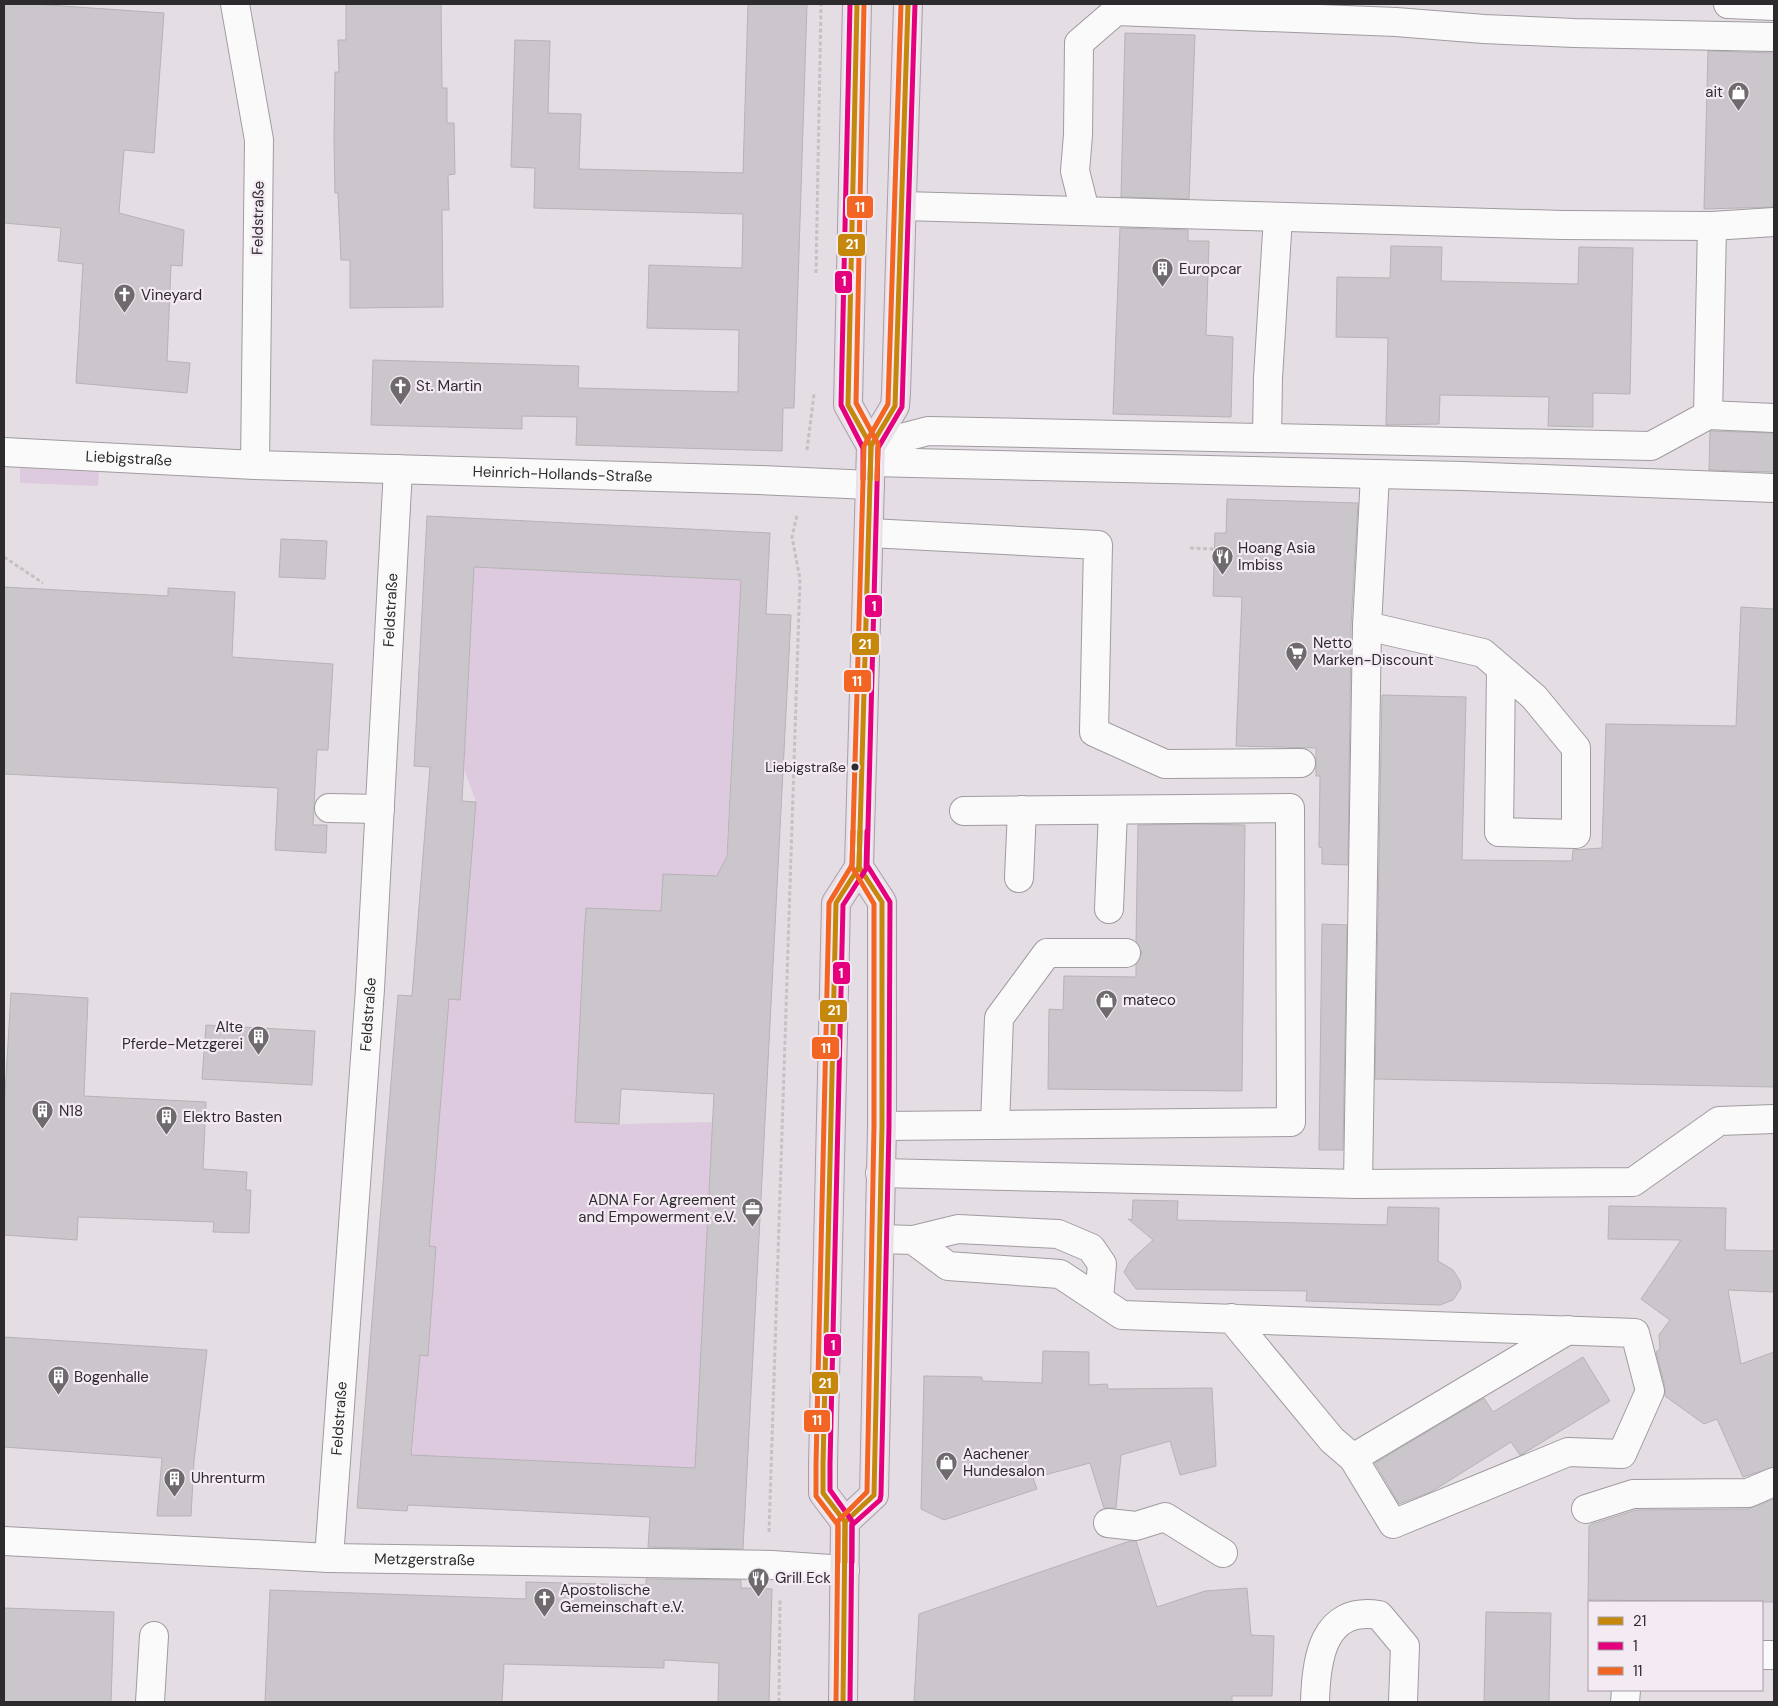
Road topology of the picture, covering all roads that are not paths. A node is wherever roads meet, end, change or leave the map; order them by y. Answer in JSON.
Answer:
{"nodes":[{"id":1,"x":235,"y":4,"type":"edge"},
{"id":2,"x":858,"y":4,"type":"edge"},
{"id":3,"x":908,"y":4,"type":"edge"},
{"id":4,"x":1728,"y":4,"type":"edge"},
{"id":5,"x":1765,"y":5,"type":"edge"},
{"id":6,"x":1774,"y":37,"type":"edge"},
{"id":7,"x":902,"y":206,"type":"junction"},
{"id":8,"x":1085,"y":211,"type":"junction"},
{"id":9,"x":1278,"y":217,"type":"junction"},
{"id":10,"x":1774,"y":222,"type":"edge"},
{"id":11,"x":1712,"y":226,"type":"junction"},
{"id":12,"x":1708,"y":415,"type":"junction"},
{"id":13,"x":1774,"y":418,"type":"edge"},
{"id":14,"x":1267,"y":436,"type":"junction"},
{"id":15,"x":4,"y":452,"type":"edge"},
{"id":16,"x":255,"y":465,"type":"junction"},
{"id":17,"x":871,"y":465,"type":"junction"},
{"id":18,"x":398,"y":470,"type":"junction"},
{"id":19,"x":1375,"y":475,"type":"junction"},
{"id":20,"x":1774,"y":488,"type":"edge"},
{"id":21,"x":870,"y":533,"type":"junction"},
{"id":22,"x":1367,"y":626,"type":"junction"},
{"id":23,"x":1501,"y":670,"type":"junction"},
{"id":24,"x":1301,"y":763,"type":"dead end"},
{"id":25,"x":329,"y":808,"type":"dead end"},
{"id":26,"x":380,"y":809,"type":"junction"},
{"id":27,"x":1022,"y":810,"type":"junction"},
{"id":28,"x":1113,"y":810,"type":"junction"},
{"id":29,"x":964,"y":811,"type":"dead end"},
{"id":30,"x":859,"y":867,"type":"junction"},
{"id":31,"x":1019,"y":878,"type":"dead end"},
{"id":32,"x":1109,"y":909,"type":"dead end"},
{"id":33,"x":1126,"y":953,"type":"dead end"},
{"id":34,"x":1774,"y":1119,"type":"edge"},
{"id":35,"x":995,"y":1125,"type":"junction"},
{"id":36,"x":882,"y":1126,"type":"junction"},
{"id":37,"x":880,"y":1174,"type":"junction"},
{"id":38,"x":1358,"y":1184,"type":"junction"},
{"id":39,"x":880,"y":1239,"type":"junction"},
{"id":40,"x":913,"y":1240,"type":"junction"},
{"id":41,"x":1100,"y":1299,"type":"junction"},
{"id":42,"x":1231,"y":1318,"type":"junction"},
{"id":43,"x":1568,"y":1330,"type":"junction"},
{"id":44,"x":1353,"y":1458,"type":"junction"},
{"id":45,"x":1774,"y":1482,"type":"edge"},
{"id":46,"x":1586,"y":1509,"type":"dead end"},
{"id":47,"x":845,"y":1522,"type":"junction"},
{"id":48,"x":1108,"y":1523,"type":"dead end"},
{"id":49,"x":4,"y":1542,"type":"edge"},
{"id":50,"x":1223,"y":1553,"type":"dead end"},
{"id":51,"x":328,"y":1558,"type":"junction"},
{"id":52,"x":845,"y":1570,"type":"junction"},
{"id":53,"x":154,"y":1636,"type":"dead end"},
{"id":54,"x":150,"y":1702,"type":"edge"},
{"id":55,"x":843,"y":1702,"type":"edge"},
{"id":56,"x":1315,"y":1702,"type":"edge"},
{"id":57,"x":1403,"y":1702,"type":"edge"}],
"edges":[{"from":1,"to":16,"type":"street","name":"Feldstraße"},
{"from":2,"to":17,"type":"main road"},
{"from":3,"to":7,"type":"main road"},
{"from":4,"to":5,"type":"street"},
{"from":6,"to":8,"type":"street"},
{"from":7,"to":8,"type":"street"},
{"from":7,"to":17,"type":"main road"},
{"from":8,"to":9,"type":"street"},
{"from":9,"to":11,"type":"street"},
{"from":9,"to":14,"type":"street"},
{"from":10,"to":11,"type":"street"},
{"from":11,"to":12,"type":"street"},
{"from":12,"to":13,"type":"street"},
{"from":12,"to":14,"type":"street"},
{"from":14,"to":17,"type":"street"},
{"from":15,"to":16,"type":"street","name":"Liebigstraße"},
{"from":16,"to":18,"type":"street","name":"Heinrich-Hollands-Straße"},
{"from":17,"to":18,"type":"street","name":"Heinrich-Hollands-Straße"},
{"from":17,"to":19,"type":"street","name":"Heinrich-Hollands-Straße"},
{"from":17,"to":21,"type":"main road"},
{"from":18,"to":26,"type":"street","name":"Feldstraße"},
{"from":19,"to":20,"type":"street","name":"Heinrich-Hollands-Straße"},
{"from":19,"to":22,"type":"street"},
{"from":21,"to":24,"type":"street"},
{"from":21,"to":30,"type":"main road"},
{"from":22,"to":23,"type":"street"},
{"from":22,"to":38,"type":"street"},
{"from":23,"to":23,"type":"street"},
{"from":25,"to":26,"type":"street"},
{"from":26,"to":51,"type":"street","name":"Feldstraße"},
{"from":27,"to":28,"type":"street"},
{"from":27,"to":29,"type":"street"},
{"from":27,"to":31,"type":"street"},
{"from":28,"to":32,"type":"street"},
{"from":28,"to":35,"type":"street"},
{"from":30,"to":36,"type":"main road"},
{"from":30,"to":47,"type":"main road"},
{"from":33,"to":35,"type":"street"},
{"from":34,"to":38,"type":"street"},
{"from":35,"to":36,"type":"street"},
{"from":36,"to":37,"type":"main road"},
{"from":37,"to":38,"type":"street"},
{"from":37,"to":39,"type":"main road"},
{"from":39,"to":40,"type":"street"},
{"from":39,"to":47,"type":"main road"},
{"from":40,"to":41,"type":"street"},
{"from":40,"to":41,"type":"street"},
{"from":41,"to":42,"type":"street"},
{"from":42,"to":43,"type":"street"},
{"from":42,"to":44,"type":"street"},
{"from":43,"to":44,"type":"street"},
{"from":43,"to":44,"type":"street"},
{"from":45,"to":46,"type":"street"},
{"from":47,"to":52,"type":"main road"},
{"from":48,"to":50,"type":"street"},
{"from":49,"to":51,"type":"street","name":"Metzgerstraße"},
{"from":51,"to":52,"type":"street","name":"Metzgerstraße"},
{"from":52,"to":55,"type":"main road"},
{"from":53,"to":54,"type":"street"},
{"from":56,"to":57,"type":"street"}]}
